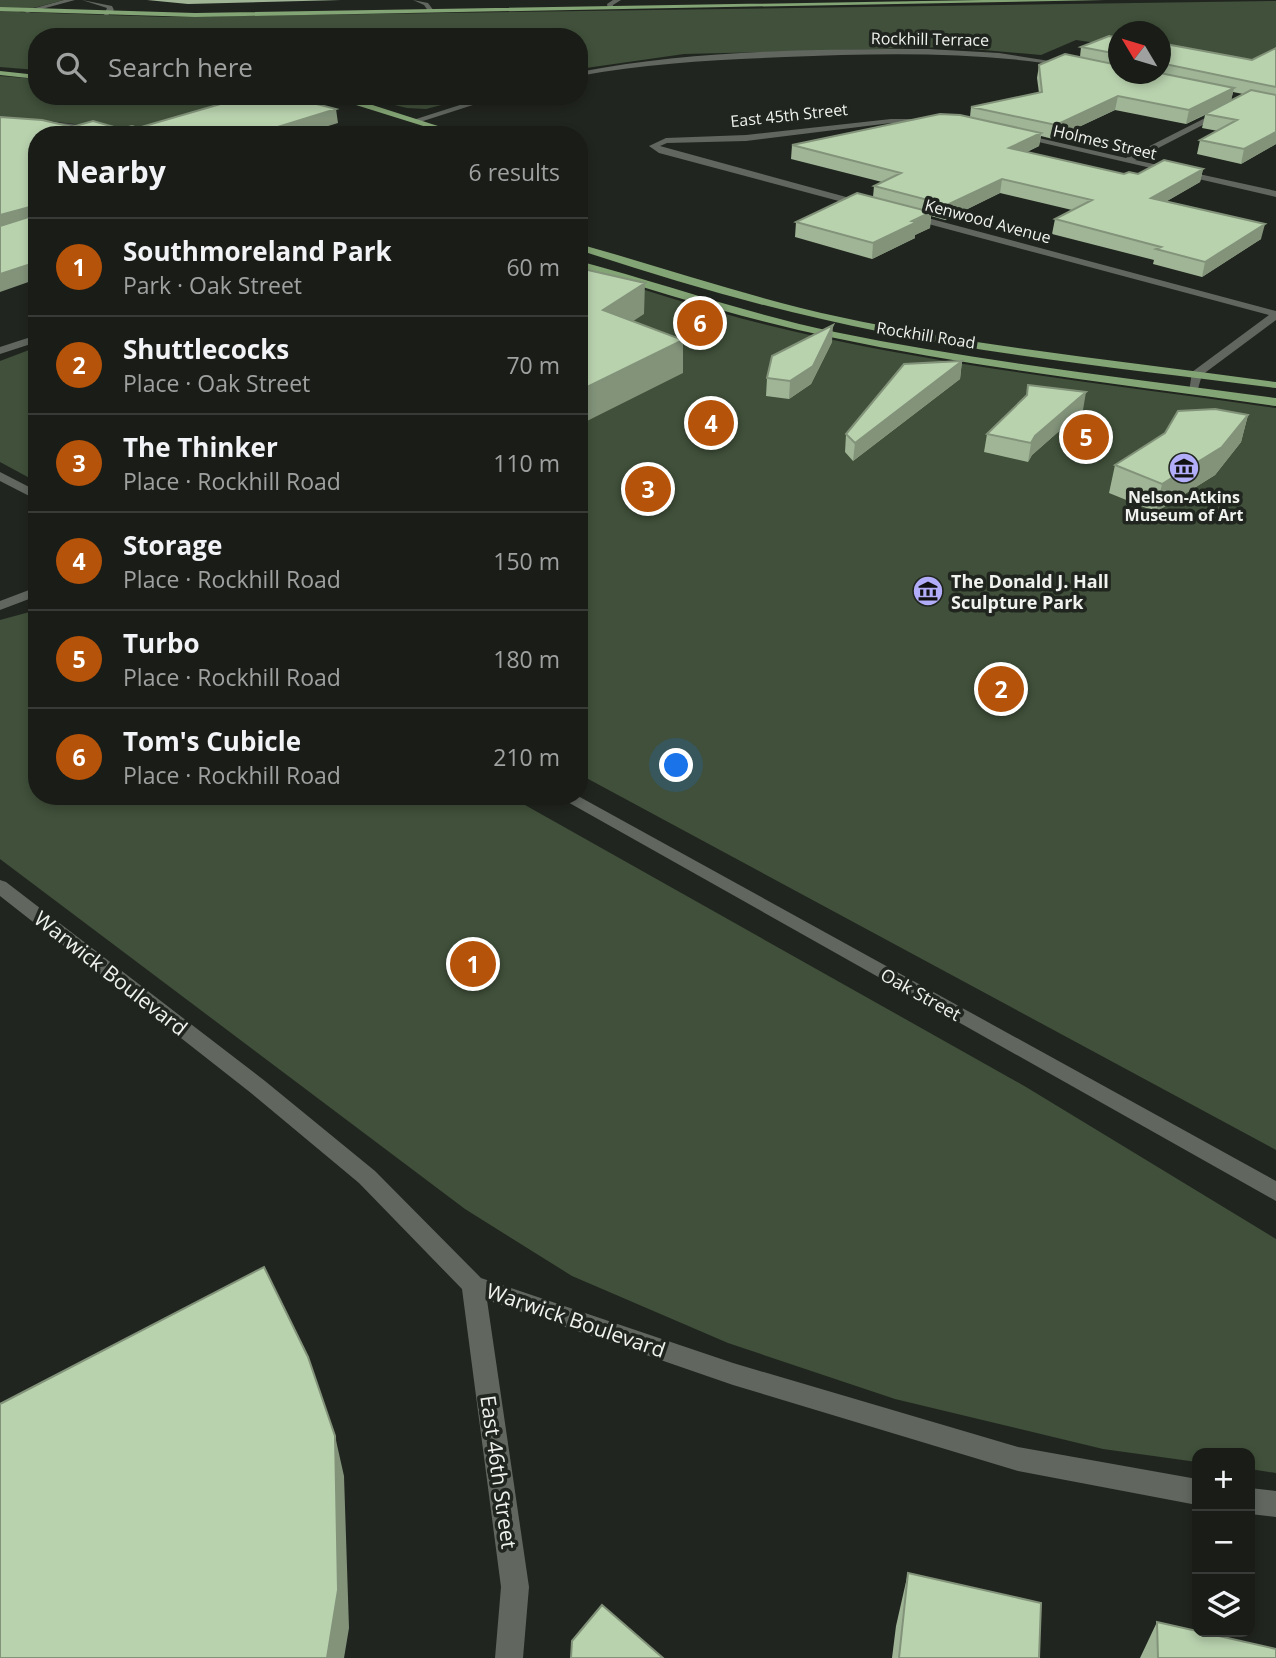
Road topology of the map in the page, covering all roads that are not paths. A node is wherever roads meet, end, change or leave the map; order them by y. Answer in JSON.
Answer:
{"nodes":[{"id":1,"x":72,"y":0,"type":"edge"},
{"id":2,"x":85,"y":0,"type":"edge"},
{"id":3,"x":416,"y":0,"type":"edge"},
{"id":4,"x":618,"y":0,"type":"edge"},
{"id":5,"x":731,"y":0,"type":"edge"},
{"id":6,"x":1102,"y":0,"type":"edge"},
{"id":7,"x":1030,"y":1,"type":"edge"},
{"id":8,"x":738,"y":6,"type":"junction"},
{"id":9,"x":610,"y":8,"type":"junction"},
{"id":10,"x":0,"y":9,"type":"edge"},
{"id":11,"x":27,"y":11,"type":"junction"},
{"id":12,"x":431,"y":11,"type":"junction"},
{"id":13,"x":106,"y":14,"type":"junction"},
{"id":14,"x":1087,"y":68,"type":"edge"},
{"id":15,"x":588,"y":72,"type":"edge"},
{"id":16,"x":0,"y":74,"type":"edge"},
{"id":17,"x":28,"y":76,"type":"edge"},
{"id":18,"x":363,"y":105,"type":"edge"},
{"id":19,"x":466,"y":105,"type":"edge"},
{"id":20,"x":1234,"y":105,"type":"edge"},
{"id":21,"x":0,"y":118,"type":"edge"},
{"id":22,"x":417,"y":120,"type":"junction"},
{"id":23,"x":948,"y":122,"type":"edge"},
{"id":24,"x":66,"y":126,"type":"edge"},
{"id":25,"x":435,"y":126,"type":"edge"},
{"id":26,"x":1011,"y":135,"type":"edge"},
{"id":27,"x":1126,"y":161,"type":"junction"},
{"id":28,"x":1276,"y":194,"type":"edge"},
{"id":29,"x":878,"y":208,"type":"edge"},
{"id":30,"x":902,"y":214,"type":"edge"},
{"id":31,"x":588,"y":250,"type":"edge"},
{"id":32,"x":588,"y":267,"type":"edge"},
{"id":33,"x":1276,"y":314,"type":"edge"},
{"id":34,"x":28,"y":341,"type":"edge"},
{"id":35,"x":0,"y":351,"type":"edge"},
{"id":36,"x":1196,"y":374,"type":"junction"},
{"id":37,"x":1276,"y":385,"type":"edge"},
{"id":38,"x":1193,"y":390,"type":"junction"},
{"id":39,"x":1276,"y":402,"type":"edge"},
{"id":40,"x":0,"y":476,"type":"edge"},
{"id":41,"x":28,"y":491,"type":"edge"},
{"id":42,"x":28,"y":595,"type":"edge"},
{"id":43,"x":28,"y":603,"type":"edge"},
{"id":44,"x":0,"y":607,"type":"edge"},
{"id":45,"x":581,"y":805,"type":"edge"},
{"id":46,"x":0,"y":886,"type":"edge"},
{"id":47,"x":1276,"y":1192,"type":"edge"},
{"id":48,"x":473,"y":1285,"type":"junction"},
{"id":49,"x":1192,"y":1491,"type":"edge"},
{"id":50,"x":1255,"y":1502,"type":"edge"},
{"id":51,"x":1276,"y":1504,"type":"edge"},
{"id":52,"x":509,"y":1658,"type":"edge"}],
"edges":[{"from":1,"to":11,"type":"street"},
{"from":2,"to":13,"type":"street"},
{"from":3,"to":12,"type":"street"},
{"from":4,"to":9,"type":"street"},
{"from":5,"to":8,"type":"street"},
{"from":6,"to":7,"type":"main road"},
{"from":7,"to":8,"type":"main road"},
{"from":8,"to":9,"type":"main road"},
{"from":9,"to":12,"type":"main road"},
{"from":10,"to":11,"type":"main road"},
{"from":11,"to":13,"type":"main road"},
{"from":12,"to":13,"type":"main road"},
{"from":14,"to":15,"type":"street","name":"Rockhill Terrace"},
{"from":16,"to":17,"type":"main road"},
{"from":18,"to":22,"type":"main road"},
{"from":19,"to":22,"type":"street"},
{"from":20,"to":27,"type":"street"},
{"from":21,"to":24,"type":"street"},
{"from":22,"to":25,"type":"main road"},
{"from":23,"to":29,"type":"street","name":"East 45th Street"},
{"from":26,"to":27,"type":"street","name":"Holmes Street"},
{"from":27,"to":28,"type":"street","name":"Holmes Street"},
{"from":30,"to":33,"type":"street","name":"Kenwood Avenue"},
{"from":31,"to":36,"type":"main road","name":"Rockhill Road"},
{"from":32,"to":38,"type":"main road","name":"Rockhill Road"},
{"from":33,"to":36,"type":"street"},
{"from":34,"to":35,"type":"street"},
{"from":36,"to":37,"type":"main road","name":"Rockhill Road"},
{"from":36,"to":38,"type":"street"},
{"from":38,"to":39,"type":"main road","name":"Rockhill Road"},
{"from":40,"to":41,"type":"street"},
{"from":42,"to":44,"type":"street"},
{"from":43,"to":44,"type":"street"},
{"from":45,"to":47,"type":"street","name":"Oak Street"},
{"from":46,"to":48,"type":"street","name":"Warwick Boulevard"},
{"from":48,"to":49,"type":"street","name":"Warwick Boulevard"},
{"from":48,"to":52,"type":"street","name":"East 46th Street"},
{"from":50,"to":51,"type":"street"}]}
